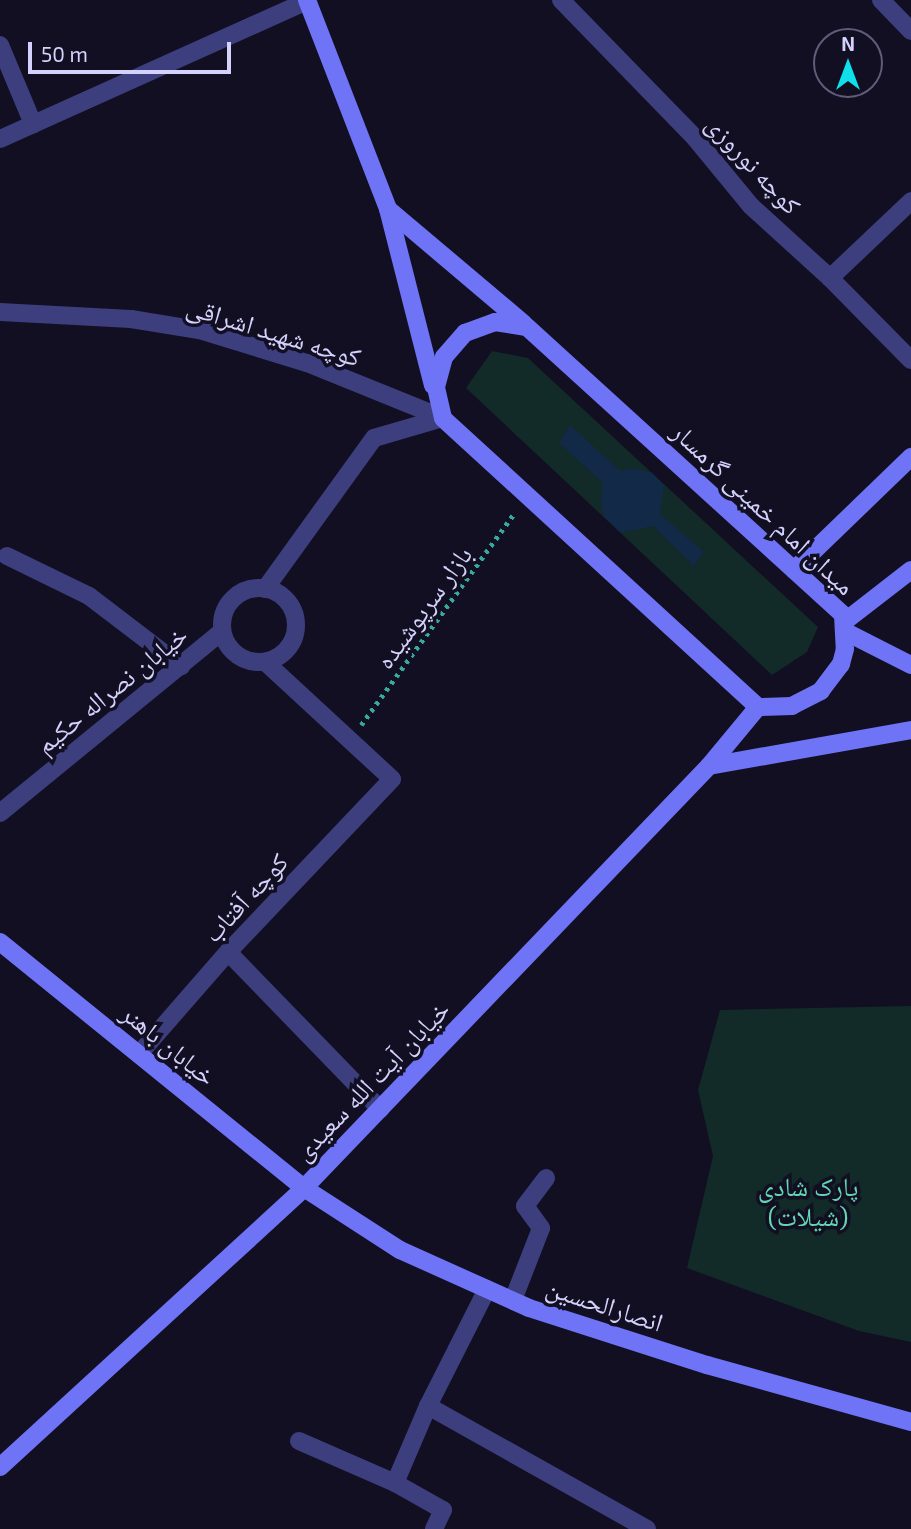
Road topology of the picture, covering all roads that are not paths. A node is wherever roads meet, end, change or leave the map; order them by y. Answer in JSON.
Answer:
{"nodes":[{"id":1,"x":561,"y":0,"type":"edge"},
{"id":2,"x":881,"y":0,"type":"edge"},
{"id":3,"x":307,"y":1,"type":"edge"},
{"id":4,"x":911,"y":31,"type":"edge"},
{"id":5,"x":0,"y":45,"type":"edge"},
{"id":6,"x":33,"y":124,"type":"junction"},
{"id":7,"x":0,"y":139,"type":"edge"},
{"id":8,"x":911,"y":201,"type":"edge"},
{"id":9,"x":388,"y":209,"type":"junction"},
{"id":10,"x":830,"y":278,"type":"junction"},
{"id":11,"x":0,"y":312,"type":"edge"},
{"id":12,"x":527,"y":327,"type":"junction"},
{"id":13,"x":911,"y":360,"type":"edge"},
{"id":14,"x":440,"y":411,"type":"junction"},
{"id":15,"x":911,"y":457,"type":"edge"},
{"id":16,"x":7,"y":556,"type":"dead end"},
{"id":17,"x":794,"y":570,"type":"junction"},
{"id":18,"x":911,"y":570,"type":"edge"},
{"id":19,"x":265,"y":589,"type":"junction"},
{"id":20,"x":845,"y":627,"type":"junction"},
{"id":21,"x":222,"y":631,"type":"junction"},
{"id":22,"x":265,"y":662,"type":"junction"},
{"id":23,"x":911,"y":665,"type":"edge"},
{"id":24,"x":181,"y":666,"type":"junction"},
{"id":25,"x":758,"y":707,"type":"junction"},
{"id":26,"x":911,"y":730,"type":"edge"},
{"id":27,"x":709,"y":766,"type":"junction"},
{"id":28,"x":0,"y":813,"type":"edge"},
{"id":29,"x":0,"y":942,"type":"edge"},
{"id":30,"x":228,"y":952,"type":"junction"},
{"id":31,"x":139,"y":1054,"type":"junction"},
{"id":32,"x":380,"y":1109,"type":"junction"},
{"id":33,"x":546,"y":1178,"type":"dead end"},
{"id":34,"x":304,"y":1188,"type":"junction"},
{"id":35,"x":487,"y":1289,"type":"junction"},
{"id":36,"x":513,"y":1300,"type":"junction"},
{"id":37,"x":428,"y":1406,"type":"junction"},
{"id":38,"x":911,"y":1422,"type":"edge"},
{"id":39,"x":299,"y":1441,"type":"dead end"},
{"id":40,"x":0,"y":1467,"type":"edge"},
{"id":41,"x":395,"y":1483,"type":"junction"},
{"id":42,"x":434,"y":1529,"type":"edge"},
{"id":43,"x":647,"y":1529,"type":"edge"}],
"edges":[{"from":1,"to":10,"type":"street","name":"کوچه نوروزی"},
{"from":2,"to":4,"type":"street"},
{"from":3,"to":6,"type":"street"},
{"from":3,"to":9,"type":"main road"},
{"from":5,"to":6,"type":"street"},
{"from":6,"to":7,"type":"street"},
{"from":8,"to":10,"type":"street"},
{"from":9,"to":12,"type":"main road","name":"میدان امام خمینی گرمسار"},
{"from":9,"to":14,"type":"main road"},
{"from":10,"to":13,"type":"street","name":"کوچه نوروزی"},
{"from":11,"to":14,"type":"street","name":"کوچه شهید اشراقی"},
{"from":12,"to":14,"type":"main road"},
{"from":12,"to":17,"type":"main road","name":"میدان امام خمینی گرمسار"},
{"from":14,"to":19,"type":"street"},
{"from":14,"to":25,"type":"main road"},
{"from":15,"to":17,"type":"main road"},
{"from":16,"to":24,"type":"street"},
{"from":17,"to":20,"type":"main road","name":"میدان امام خمینی گرمسار"},
{"from":18,"to":20,"type":"main road"},
{"from":19,"to":21,"type":"street"},
{"from":19,"to":22,"type":"street"},
{"from":20,"to":23,"type":"main road"},
{"from":20,"to":25,"type":"main road","name":"میدان امام خمینی گرمسار"},
{"from":21,"to":22,"type":"street"},
{"from":21,"to":24,"type":"street","name":"خیابان نصراله حکیم"},
{"from":22,"to":30,"type":"street","name":"کوچه آفتاب"},
{"from":24,"to":28,"type":"street","name":"خیابان نصراله حکیم"},
{"from":25,"to":27,"type":"main road","name":"خیابان آیت الله سعیدی"},
{"from":26,"to":27,"type":"main road"},
{"from":27,"to":32,"type":"main road","name":"خیابان آیت الله سعیدی"},
{"from":29,"to":31,"type":"main road","name":"خیابان باهنر"},
{"from":30,"to":31,"type":"street","name":"کوچه آفتاب"},
{"from":30,"to":32,"type":"street"},
{"from":31,"to":34,"type":"main road","name":"خیابان باهنر"},
{"from":32,"to":34,"type":"main road","name":"خیابان آیت الله سعیدی"},
{"from":33,"to":36,"type":"street"},
{"from":34,"to":35,"type":"main road","name":"انصارالحسین"},
{"from":34,"to":40,"type":"main road","name":"خیابان آیت الله سعیدی"},
{"from":35,"to":36,"type":"main road","name":"انصارالحسین"},
{"from":35,"to":37,"type":"street"},
{"from":36,"to":38,"type":"main road","name":"انصارالحسین"},
{"from":37,"to":41,"type":"street"},
{"from":37,"to":43,"type":"street"},
{"from":39,"to":41,"type":"street"},
{"from":41,"to":42,"type":"street"}]}
